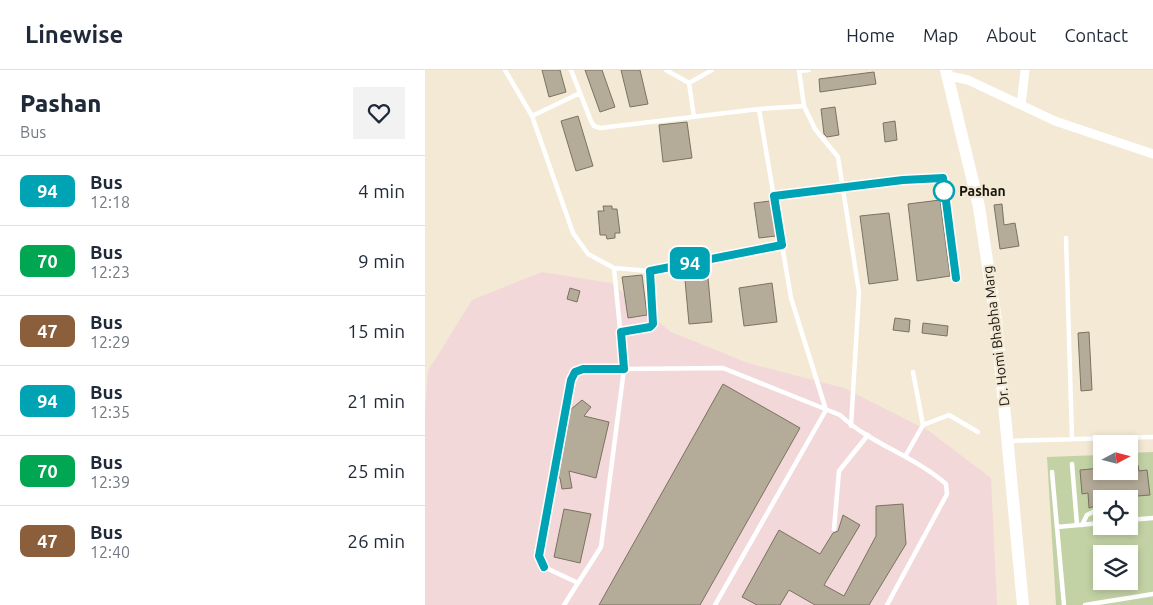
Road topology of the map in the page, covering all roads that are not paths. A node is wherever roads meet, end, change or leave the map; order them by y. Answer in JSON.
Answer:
{"nodes":[{"id":1,"x":505,"y":70,"type":"edge"},
{"id":2,"x":571,"y":70,"type":"edge"},
{"id":3,"x":667,"y":70,"type":"edge"},
{"id":4,"x":712,"y":70,"type":"edge"},
{"id":5,"x":809,"y":70,"type":"edge"},
{"id":6,"x":1025,"y":70,"type":"edge"},
{"id":7,"x":799,"y":71,"type":"edge"},
{"id":8,"x":947,"y":72,"type":"edge"},
{"id":9,"x":689,"y":83,"type":"junction"},
{"id":10,"x":580,"y":93,"type":"junction"},
{"id":11,"x":1021,"y":105,"type":"junction"},
{"id":12,"x":803,"y":106,"type":"junction"},
{"id":13,"x":759,"y":109,"type":"junction"},
{"id":14,"x":532,"y":116,"type":"junction"},
{"id":15,"x":694,"y":117,"type":"junction"},
{"id":16,"x":1153,"y":154,"type":"edge"},
{"id":17,"x":842,"y":187,"type":"junction"},
{"id":18,"x":774,"y":196,"type":"junction"},
{"id":19,"x":1065,"y":238,"type":"dead end"},
{"id":20,"x":782,"y":245,"type":"junction"},
{"id":21,"x":615,"y":268,"type":"junction"},
{"id":22,"x":650,"y":271,"type":"junction"},
{"id":23,"x":956,"y":278,"type":"dead end"},
{"id":24,"x":621,"y":332,"type":"junction"},
{"id":25,"x":624,"y":369,"type":"junction"},
{"id":26,"x":913,"y":372,"type":"dead end"},
{"id":27,"x":826,"y":410,"type":"junction"},
{"id":28,"x":923,"y":425,"type":"junction"},
{"id":29,"x":851,"y":426,"type":"junction"},
{"id":30,"x":978,"y":432,"type":"dead end"},
{"id":31,"x":868,"y":435,"type":"junction"},
{"id":32,"x":1153,"y":437,"type":"edge"},
{"id":33,"x":1072,"y":438,"type":"junction"},
{"id":34,"x":1008,"y":441,"type":"junction"},
{"id":35,"x":905,"y":455,"type":"junction"},
{"id":36,"x":1072,"y":464,"type":"dead end"},
{"id":37,"x":1052,"y":472,"type":"dead end"},
{"id":38,"x":1093,"y":511,"type":"edge"},
{"id":39,"x":1153,"y":518,"type":"edge"},
{"id":40,"x":1138,"y":519,"type":"edge"},
{"id":41,"x":1093,"y":524,"type":"edge"},
{"id":42,"x":1079,"y":525,"type":"junction"},
{"id":43,"x":1057,"y":527,"type":"junction"},
{"id":44,"x":834,"y":529,"type":"dead end"},
{"id":45,"x":578,"y":583,"type":"junction"},
{"id":46,"x":1153,"y":594,"type":"edge"},
{"id":47,"x":564,"y":605,"type":"edge"},
{"id":48,"x":715,"y":605,"type":"edge"},
{"id":49,"x":887,"y":605,"type":"edge"},
{"id":50,"x":1023,"y":605,"type":"edge"},
{"id":51,"x":1064,"y":605,"type":"edge"},
{"id":52,"x":1085,"y":605,"type":"edge"}],
"edges":[{"from":1,"to":14,"type":"lane"},
{"from":2,"to":10,"type":"lane"},
{"from":3,"to":9,"type":"lane"},
{"from":4,"to":9,"type":"lane"},
{"from":5,"to":7,"type":"lane"},
{"from":6,"to":11,"type":"street"},
{"from":7,"to":12,"type":"lane"},
{"from":8,"to":11,"type":"street"},
{"from":8,"to":34,"type":"main road","name":"Dr. Homi Bhabha Marg"},
{"from":9,"to":15,"type":"lane"},
{"from":10,"to":14,"type":"lane"},
{"from":10,"to":15,"type":"lane"},
{"from":11,"to":16,"type":"street"},
{"from":12,"to":13,"type":"lane"},
{"from":12,"to":17,"type":"lane"},
{"from":13,"to":15,"type":"lane"},
{"from":13,"to":18,"type":"lane"},
{"from":14,"to":21,"type":"lane"},
{"from":17,"to":18,"type":"lane"},
{"from":17,"to":23,"type":"lane"},
{"from":17,"to":29,"type":"lane"},
{"from":18,"to":20,"type":"lane"},
{"from":19,"to":33,"type":"lane"},
{"from":20,"to":22,"type":"lane"},
{"from":20,"to":27,"type":"lane"},
{"from":21,"to":22,"type":"lane"},
{"from":21,"to":24,"type":"lane"},
{"from":22,"to":24,"type":"lane"},
{"from":24,"to":25,"type":"lane"},
{"from":25,"to":27,"type":"lane"},
{"from":25,"to":45,"type":"lane"},
{"from":25,"to":45,"type":"lane"},
{"from":26,"to":28,"type":"lane"},
{"from":27,"to":29,"type":"lane"},
{"from":27,"to":48,"type":"lane"},
{"from":28,"to":30,"type":"lane"},
{"from":28,"to":35,"type":"lane"},
{"from":29,"to":31,"type":"lane"},
{"from":31,"to":35,"type":"lane"},
{"from":31,"to":44,"type":"lane"},
{"from":32,"to":33,"type":"lane"},
{"from":33,"to":34,"type":"lane"},
{"from":34,"to":50,"type":"main road","name":"Dr. Homi Bhabha Marg"},
{"from":35,"to":49,"type":"lane"},
{"from":36,"to":42,"type":"lane"},
{"from":37,"to":43,"type":"lane"},
{"from":38,"to":42,"type":"lane"},
{"from":39,"to":40,"type":"lane"},
{"from":41,"to":42,"type":"lane"},
{"from":42,"to":43,"type":"lane"},
{"from":43,"to":51,"type":"lane"},
{"from":45,"to":47,"type":"lane"},
{"from":46,"to":52,"type":"lane"}]}
